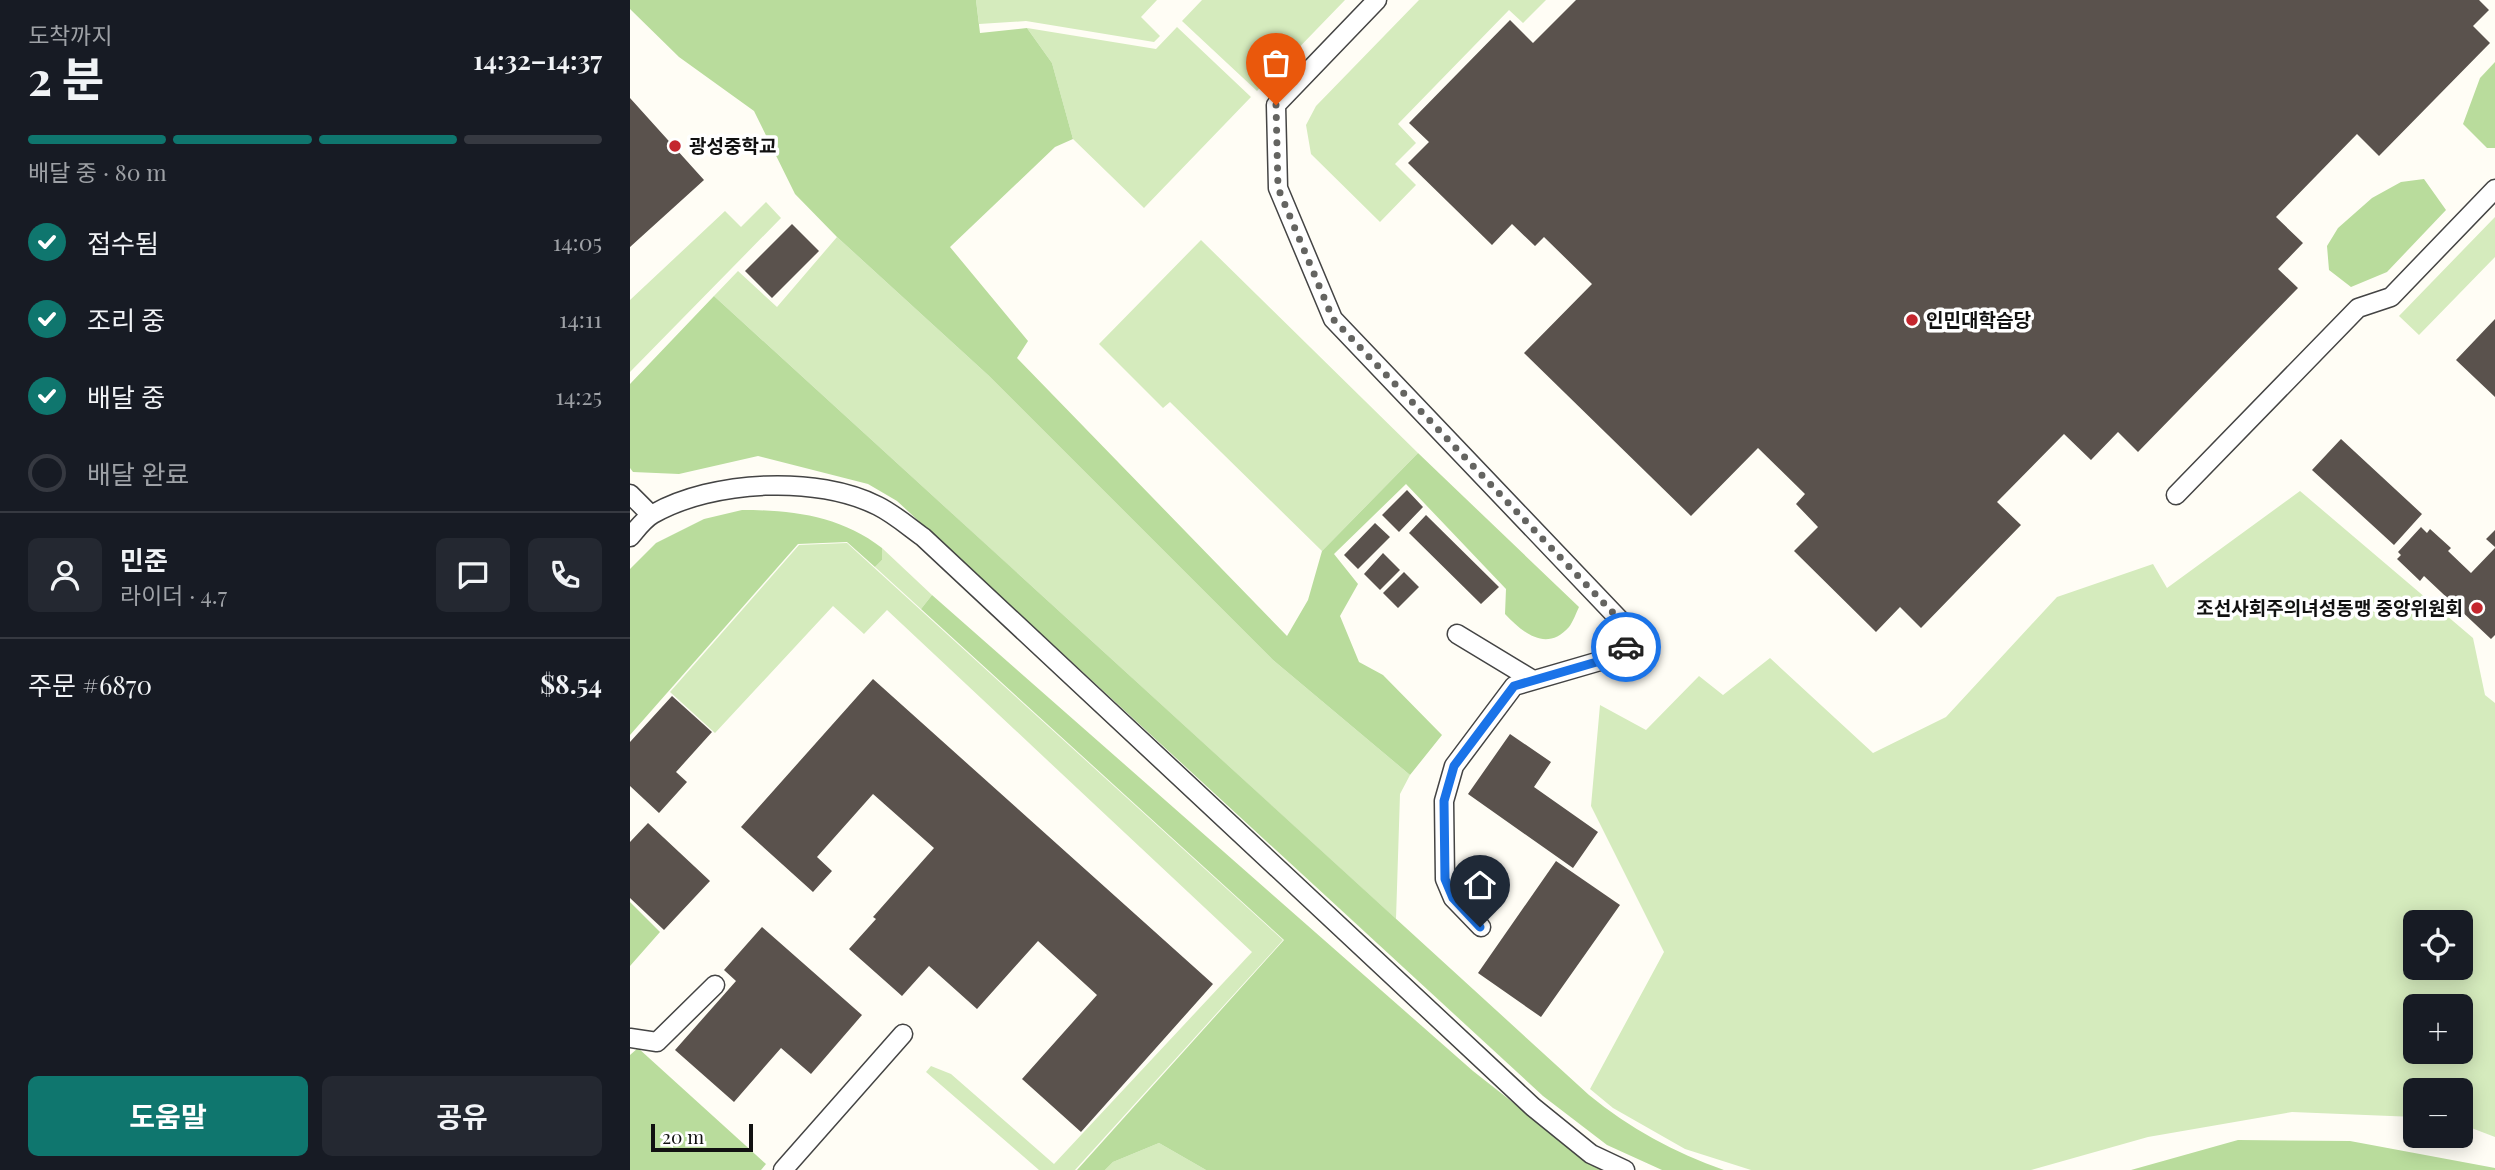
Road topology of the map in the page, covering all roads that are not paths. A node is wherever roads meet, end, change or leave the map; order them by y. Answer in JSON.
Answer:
{"nodes":[{"id":1,"x":1377,"y":0,"type":"edge"},
{"id":2,"x":2495,"y":189,"type":"edge"},
{"id":3,"x":630,"y":494,"type":"edge"},
{"id":4,"x":2176,"y":495,"type":"dead end"},
{"id":5,"x":651,"y":515,"type":"junction"},
{"id":6,"x":630,"y":537,"type":"edge"},
{"id":7,"x":1457,"y":635,"type":"dead end"},
{"id":8,"x":1532,"y":680,"type":"junction"},
{"id":9,"x":1480,"y":927,"type":"dead end"},
{"id":10,"x":715,"y":985,"type":"dead end"},
{"id":11,"x":903,"y":1034,"type":"dead end"},
{"id":12,"x":630,"y":1038,"type":"edge"},
{"id":13,"x":783,"y":1170,"type":"edge"},
{"id":14,"x":1625,"y":1170,"type":"edge"}],
"edges":[{"from":1,"to":8,"type":"lane"},
{"from":2,"to":4,"type":"lane"},
{"from":3,"to":5,"type":"lane"},
{"from":5,"to":6,"type":"lane"},
{"from":5,"to":14,"type":"lane"},
{"from":7,"to":8,"type":"lane"},
{"from":8,"to":9,"type":"lane"},
{"from":10,"to":12,"type":"lane"},
{"from":11,"to":13,"type":"lane"}]}
